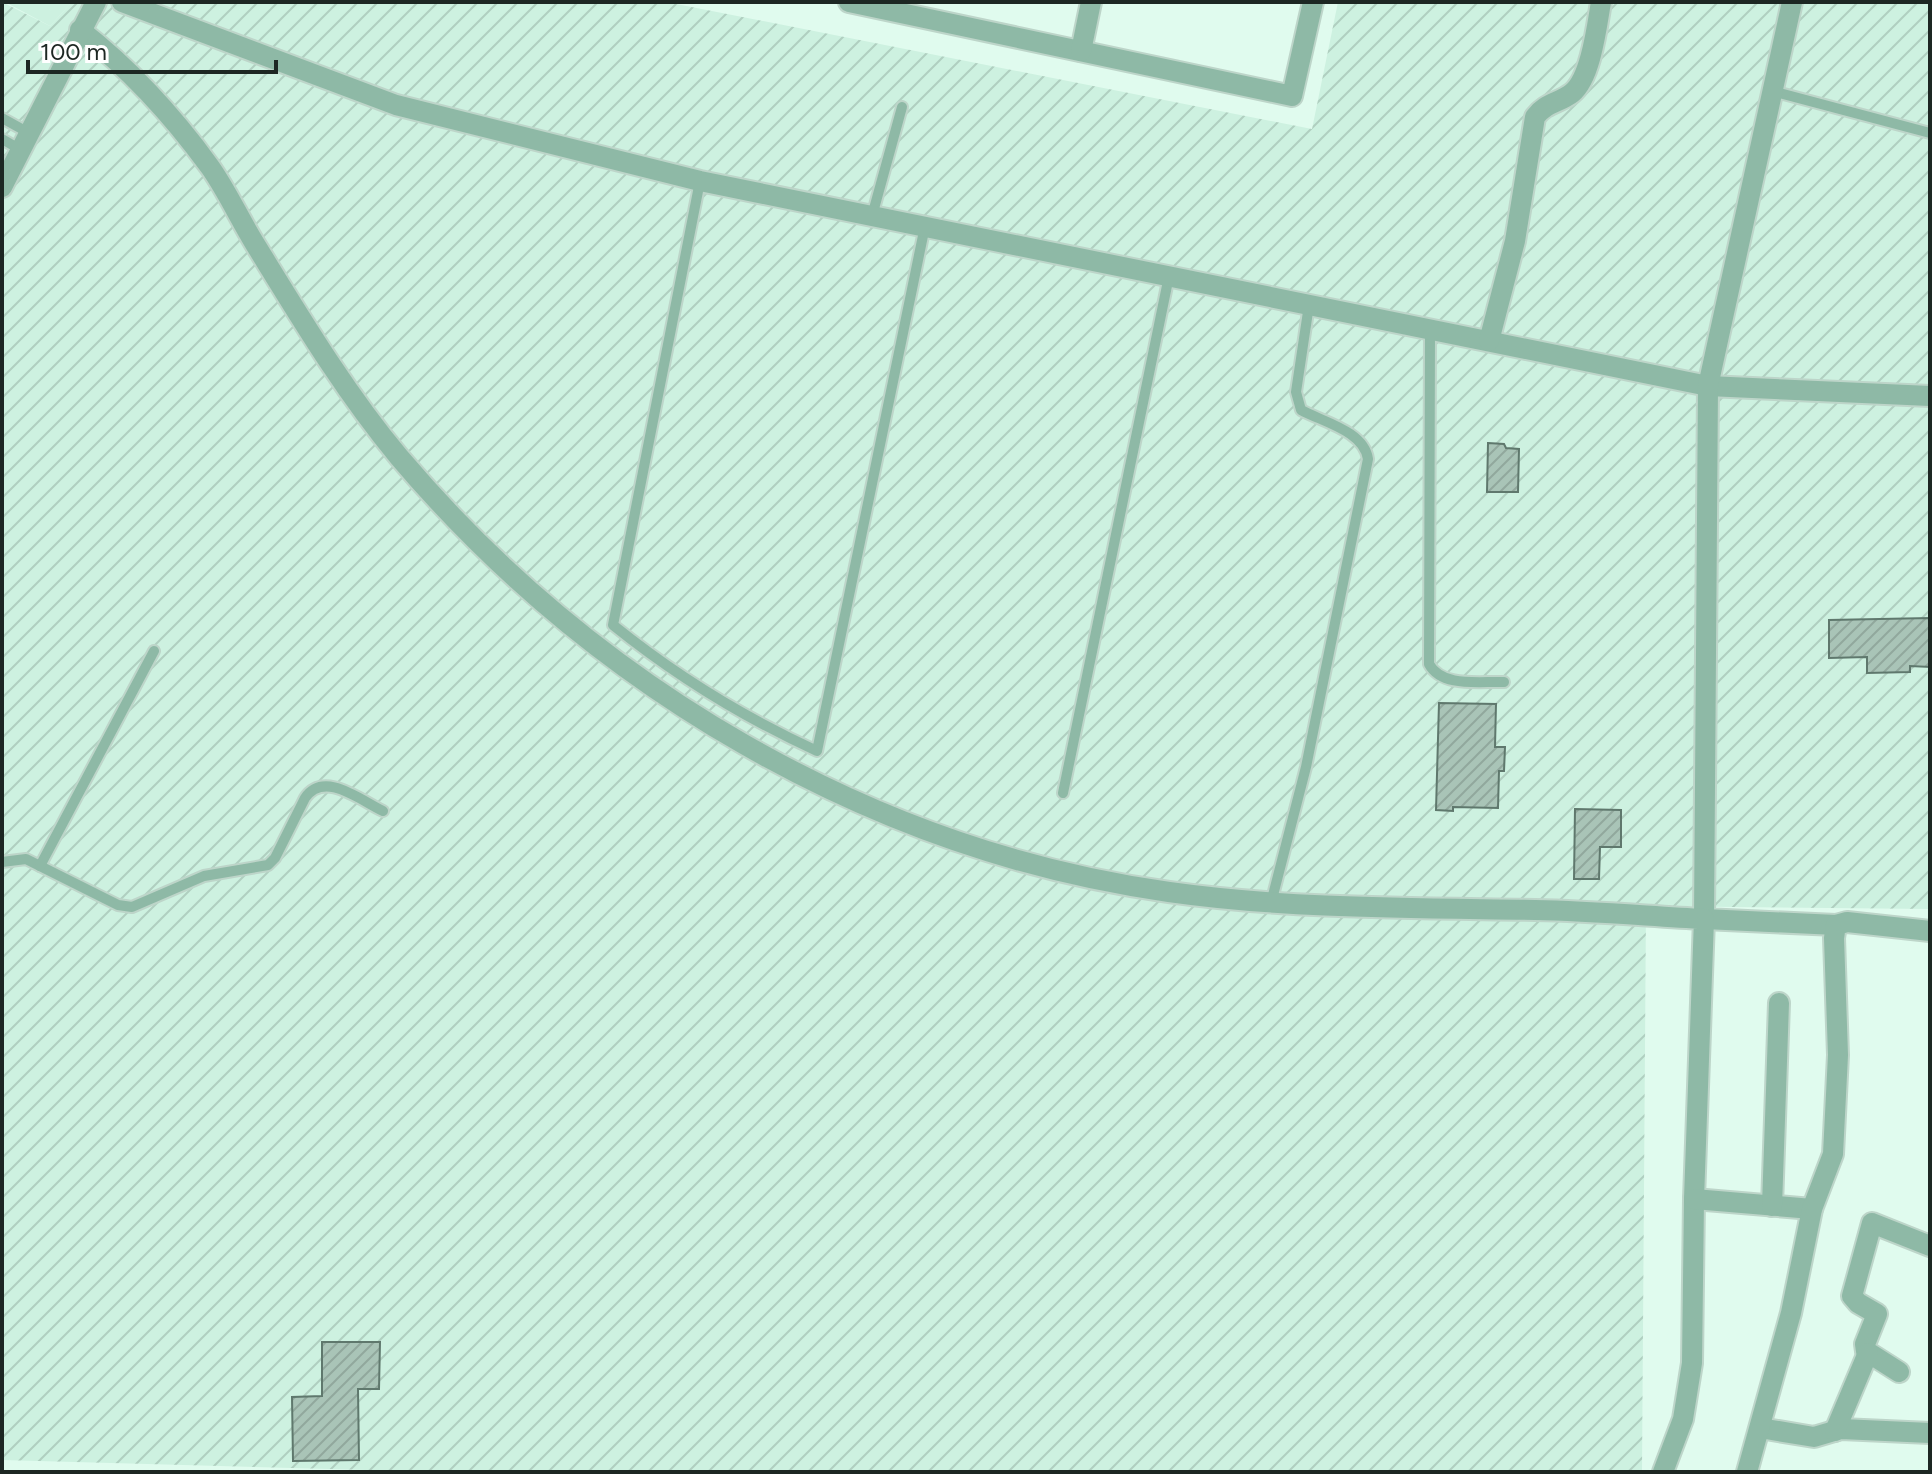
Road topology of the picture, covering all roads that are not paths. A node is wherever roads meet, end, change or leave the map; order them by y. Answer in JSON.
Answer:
{"nodes":[{"id":1,"x":96,"y":2,"type":"edge"},
{"id":2,"x":122,"y":2,"type":"edge"},
{"id":3,"x":849,"y":2,"type":"edge"},
{"id":4,"x":1091,"y":2,"type":"edge"},
{"id":5,"x":1313,"y":2,"type":"edge"},
{"id":6,"x":1601,"y":2,"type":"edge"},
{"id":7,"x":1792,"y":2,"type":"edge"},
{"id":8,"x":880,"y":5,"type":"edge"},
{"id":9,"x":80,"y":30,"type":"junction"},
{"id":10,"x":1081,"y":51,"type":"junction"},
{"id":11,"x":1772,"y":91,"type":"junction"},
{"id":12,"x":902,"y":107,"type":"dead end"},
{"id":13,"x":2,"y":118,"type":"edge"},
{"id":14,"x":1930,"y":133,"type":"edge"},
{"id":15,"x":2,"y":139,"type":"edge"},
{"id":16,"x":25,"y":142,"type":"junction"},
{"id":17,"x":700,"y":181,"type":"junction"},
{"id":18,"x":2,"y":187,"type":"edge"},
{"id":19,"x":872,"y":216,"type":"junction"},
{"id":20,"x":925,"y":226,"type":"junction"},
{"id":21,"x":1169,"y":276,"type":"junction"},
{"id":22,"x":1309,"y":305,"type":"junction"},
{"id":23,"x":1430,"y":329,"type":"junction"},
{"id":24,"x":1489,"y":341,"type":"junction"},
{"id":25,"x":1708,"y":386,"type":"junction"},
{"id":26,"x":1930,"y":396,"type":"edge"},
{"id":27,"x":154,"y":651,"type":"dead end"},
{"id":28,"x":1504,"y":682,"type":"dead end"},
{"id":29,"x":1063,"y":793,"type":"dead end"},
{"id":30,"x":383,"y":811,"type":"dead end"},
{"id":31,"x":2,"y":862,"type":"edge"},
{"id":32,"x":40,"y":866,"type":"junction"},
{"id":33,"x":1271,"y":903,"type":"junction"},
{"id":34,"x":1704,"y":919,"type":"junction"},
{"id":35,"x":1836,"y":925,"type":"junction"},
{"id":36,"x":1930,"y":931,"type":"edge"},
{"id":37,"x":1779,"y":1003,"type":"dead end"},
{"id":38,"x":1694,"y":1199,"type":"junction"},
{"id":39,"x":1772,"y":1206,"type":"junction"},
{"id":40,"x":1812,"y":1209,"type":"junction"},
{"id":41,"x":1930,"y":1246,"type":"edge"},
{"id":42,"x":1868,"y":1353,"type":"junction"},
{"id":43,"x":1899,"y":1372,"type":"dead end"},
{"id":44,"x":1760,"y":1428,"type":"junction"},
{"id":45,"x":1835,"y":1431,"type":"junction"},
{"id":46,"x":1930,"y":1433,"type":"edge"},
{"id":47,"x":1663,"y":1472,"type":"edge"},
{"id":48,"x":1747,"y":1472,"type":"edge"}],
"edges":[{"from":1,"to":9,"type":"street"},
{"from":2,"to":17,"type":"street"},
{"from":3,"to":8,"type":"street"},
{"from":4,"to":10,"type":"street"},
{"from":5,"to":10,"type":"street"},
{"from":6,"to":24,"type":"street"},
{"from":7,"to":11,"type":"street"},
{"from":8,"to":10,"type":"street"},
{"from":9,"to":16,"type":"street"},
{"from":9,"to":33,"type":"street"},
{"from":11,"to":14,"type":"lane"},
{"from":11,"to":25,"type":"street"},
{"from":12,"to":19,"type":"lane"},
{"from":13,"to":16,"type":"lane"},
{"from":15,"to":16,"type":"lane"},
{"from":16,"to":18,"type":"street"},
{"from":17,"to":19,"type":"street"},
{"from":17,"to":20,"type":"lane"},
{"from":19,"to":20,"type":"street"},
{"from":20,"to":21,"type":"street"},
{"from":21,"to":22,"type":"street"},
{"from":21,"to":29,"type":"lane"},
{"from":22,"to":23,"type":"street"},
{"from":22,"to":33,"type":"lane"},
{"from":23,"to":24,"type":"street"},
{"from":23,"to":28,"type":"lane"},
{"from":24,"to":25,"type":"street"},
{"from":25,"to":26,"type":"street"},
{"from":25,"to":34,"type":"street"},
{"from":27,"to":32,"type":"lane"},
{"from":30,"to":32,"type":"lane"},
{"from":31,"to":32,"type":"lane"},
{"from":33,"to":34,"type":"street"},
{"from":34,"to":35,"type":"street"},
{"from":34,"to":38,"type":"street"},
{"from":35,"to":36,"type":"street"},
{"from":35,"to":40,"type":"street"},
{"from":37,"to":39,"type":"street"},
{"from":38,"to":39,"type":"street"},
{"from":38,"to":47,"type":"street"},
{"from":39,"to":40,"type":"street"},
{"from":40,"to":44,"type":"street"},
{"from":41,"to":42,"type":"street"},
{"from":42,"to":43,"type":"street"},
{"from":42,"to":45,"type":"street"},
{"from":44,"to":45,"type":"street"},
{"from":44,"to":48,"type":"street"},
{"from":45,"to":46,"type":"street"}]}
